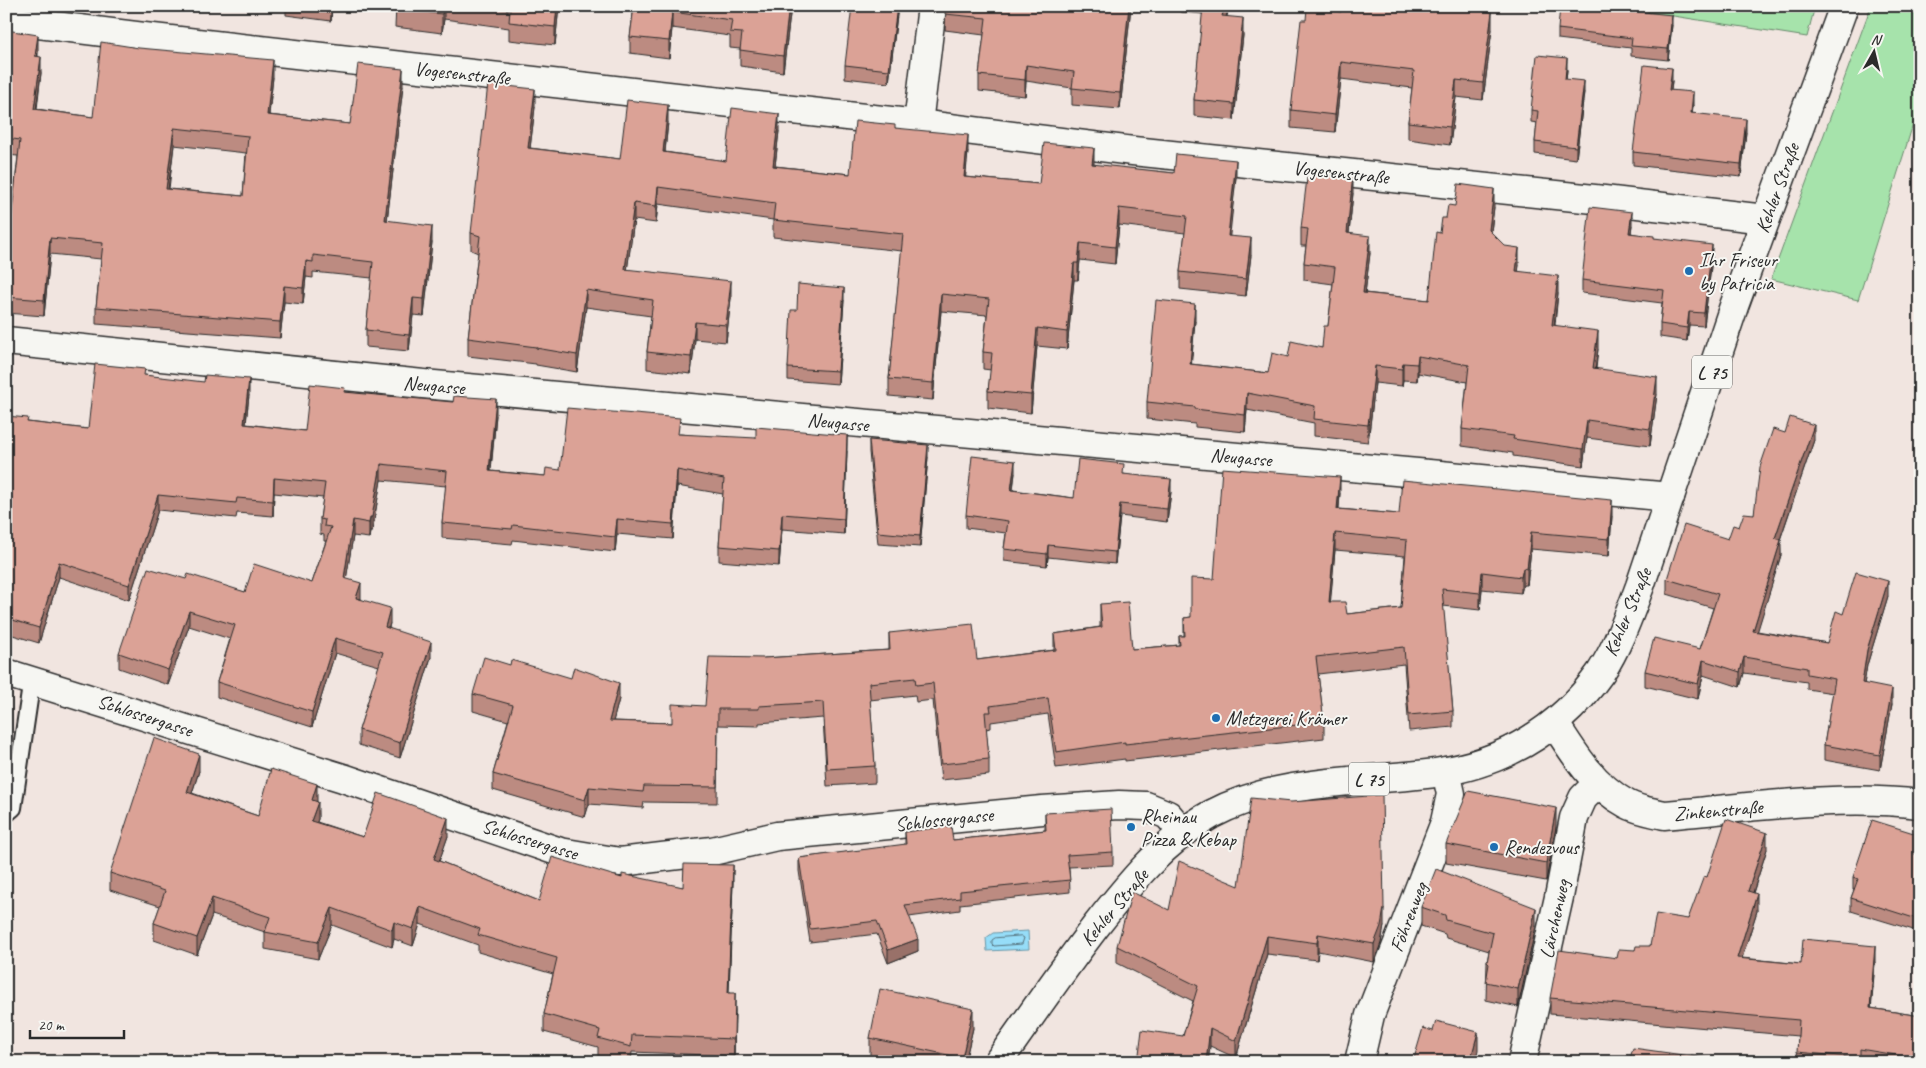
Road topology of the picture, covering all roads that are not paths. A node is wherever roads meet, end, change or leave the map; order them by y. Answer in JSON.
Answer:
{"nodes":[{"id":1,"x":932,"y":6,"type":"edge"},
{"id":2,"x":1844,"y":6,"type":"edge"},
{"id":3,"x":6,"y":20,"type":"edge"},
{"id":4,"x":918,"y":124,"type":"junction"},
{"id":5,"x":1765,"y":220,"type":"junction"},
{"id":6,"x":6,"y":341,"type":"edge"},
{"id":7,"x":1670,"y":497,"type":"junction"},
{"id":8,"x":19,"y":676,"type":"edge"},
{"id":9,"x":1555,"y":724,"type":"junction"},
{"id":10,"x":1446,"y":771,"type":"junction"},
{"id":11,"x":1598,"y":782,"type":"junction"},
{"id":12,"x":1920,"y":804,"type":"edge"},
{"id":13,"x":6,"y":814,"type":"edge"},
{"id":14,"x":1183,"y":833,"type":"junction"},
{"id":15,"x":998,"y":1062,"type":"edge"},
{"id":16,"x":1359,"y":1062,"type":"edge"},
{"id":17,"x":1522,"y":1062,"type":"edge"}],
"edges":[{"from":1,"to":4,"type":"street"},
{"from":2,"to":5,"type":"street","name":"Kehler Straße","number":"L 75"},
{"from":3,"to":4,"type":"street","name":"Vogesenstraße"},
{"from":4,"to":5,"type":"street","name":"Vogesenstraße"},
{"from":5,"to":7,"type":"street","name":"Kehler Straße","number":"L 75"},
{"from":6,"to":7,"type":"street","name":"Neugasse"},
{"from":7,"to":9,"type":"street","name":"Kehler Straße","number":"L 75"},
{"from":8,"to":13,"type":"lane"},
{"from":8,"to":14,"type":"street","name":"Schlossergasse"},
{"from":9,"to":10,"type":"street","name":"Kehler Straße","number":"L 75"},
{"from":9,"to":11,"type":"street","name":"Zinkenstraße"},
{"from":10,"to":14,"type":"street","name":"Kehler Straße","number":"L 75"},
{"from":10,"to":16,"type":"street","name":"Föhrenweg"},
{"from":11,"to":12,"type":"street","name":"Zinkenstraße"},
{"from":11,"to":17,"type":"street","name":"Lärchenweg"},
{"from":14,"to":15,"type":"street","name":"Kehler Straße","number":"L 75"}]}
